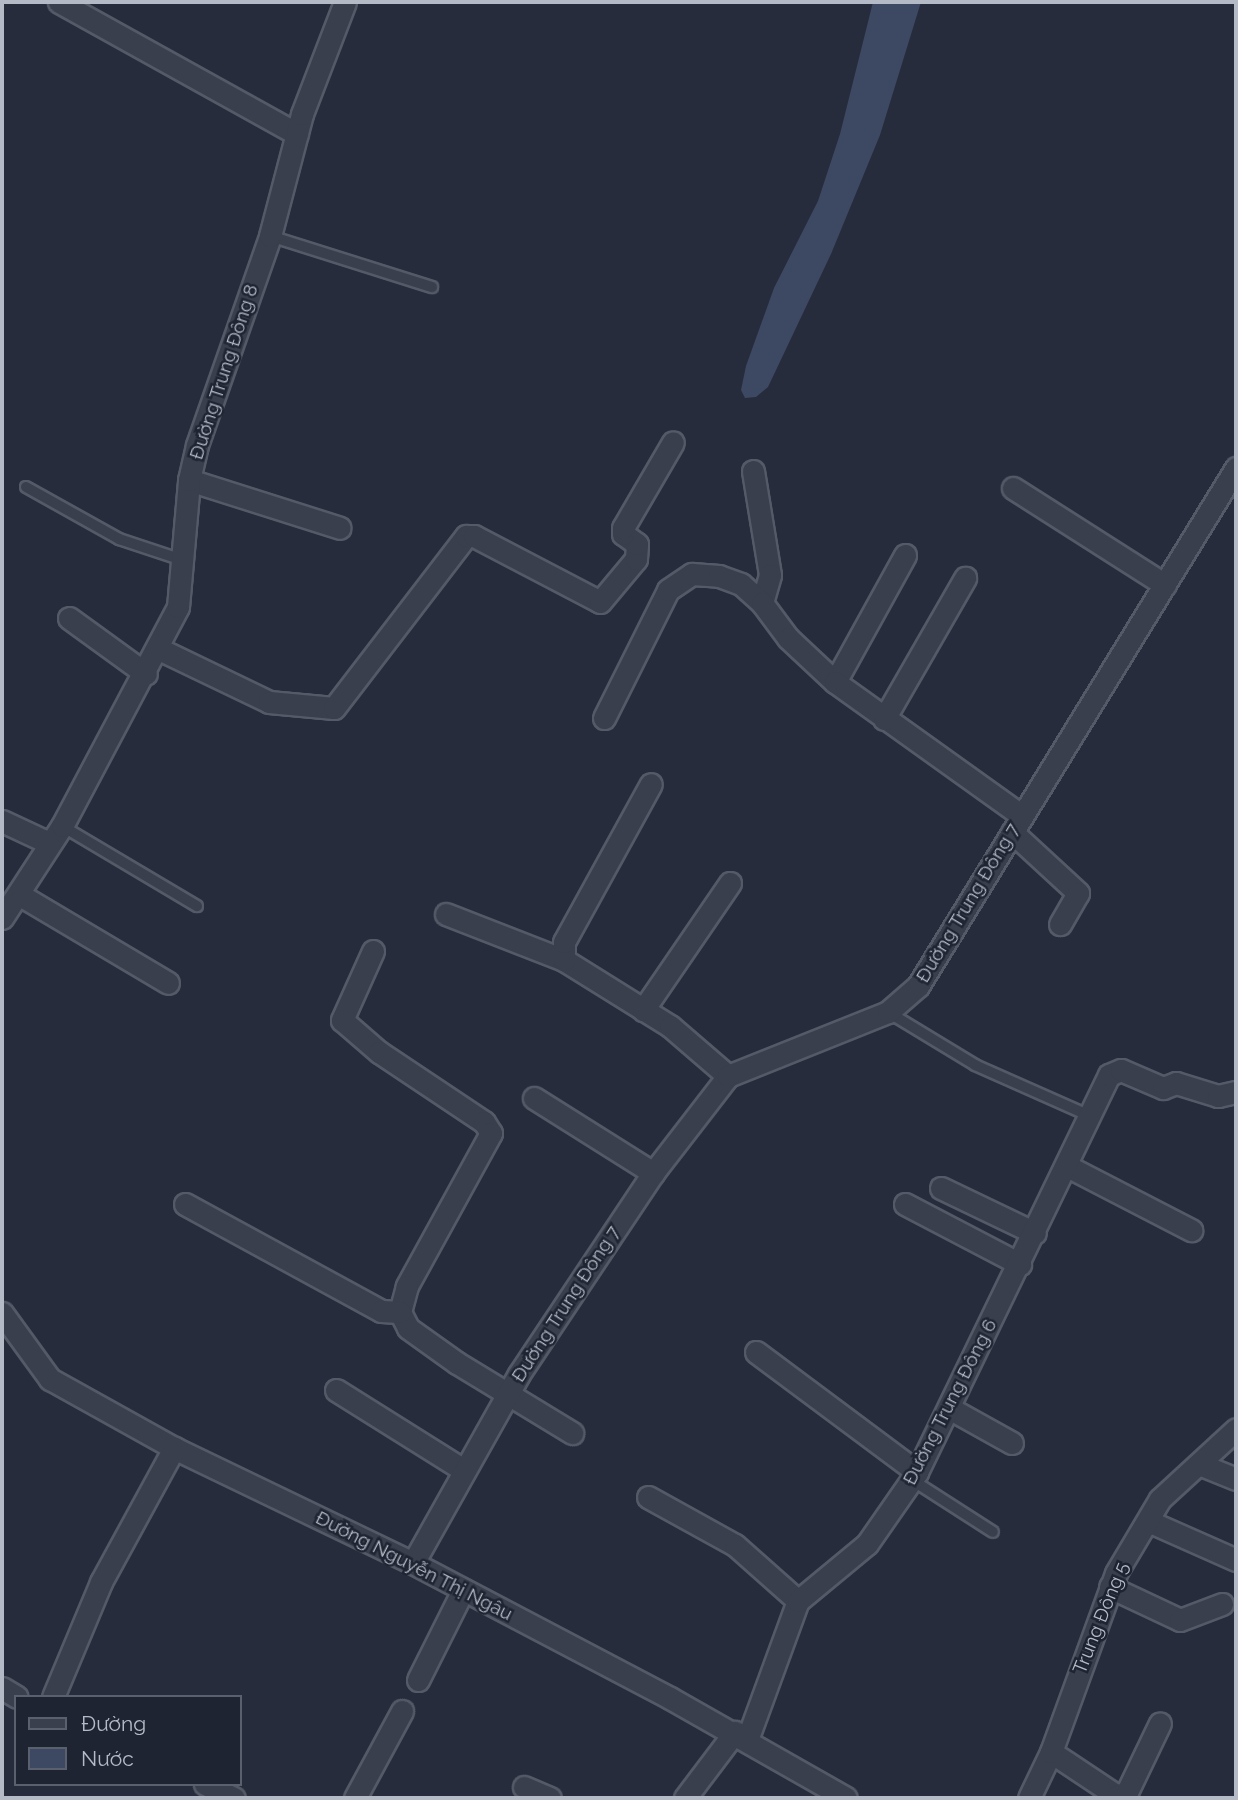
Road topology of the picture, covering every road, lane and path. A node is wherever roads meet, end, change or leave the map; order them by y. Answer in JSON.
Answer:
{"nodes":[{"id":1,"x":59,"y":2,"type":"edge"},
{"id":2,"x":345,"y":2,"type":"edge"},
{"id":3,"x":297,"y":134,"type":"junction"},
{"id":4,"x":270,"y":236,"type":"junction"},
{"id":5,"x":432,"y":287,"type":"dead end"},
{"id":6,"x":673,"y":442,"type":"dead end"},
{"id":7,"x":1236,"y":468,"type":"edge"},
{"id":8,"x":753,"y":471,"type":"dead end"},
{"id":9,"x":190,"y":480,"type":"junction"},
{"id":10,"x":26,"y":487,"type":"dead end"},
{"id":11,"x":1013,"y":488,"type":"dead end"},
{"id":12,"x":340,"y":528,"type":"dead end"},
{"id":13,"x":905,"y":555,"type":"dead end"},
{"id":14,"x":182,"y":560,"type":"junction"},
{"id":15,"x":965,"y":578,"type":"dead end"},
{"id":16,"x":1165,"y":585,"type":"junction"},
{"id":17,"x":762,"y":603,"type":"junction"},
{"id":18,"x":69,"y":618,"type":"dead end"},
{"id":19,"x":159,"y":649,"type":"junction"},
{"id":20,"x":146,"y":674,"type":"junction"},
{"id":21,"x":835,"y":682,"type":"junction"},
{"id":22,"x":604,"y":718,"type":"dead end"},
{"id":23,"x":884,"y":719,"type":"junction"},
{"id":24,"x":651,"y":784,"type":"dead end"},
{"id":25,"x":2,"y":821,"type":"edge"},
{"id":26,"x":1017,"y":824,"type":"junction"},
{"id":27,"x":56,"y":834,"type":"junction"},
{"id":28,"x":730,"y":883,"type":"dead end"},
{"id":29,"x":20,"y":895,"type":"junction"},
{"id":30,"x":197,"y":906,"type":"dead end"},
{"id":31,"x":446,"y":914,"type":"dead end"},
{"id":32,"x":2,"y":918,"type":"edge"},
{"id":33,"x":1060,"y":924,"type":"dead end"},
{"id":34,"x":373,"y":951,"type":"dead end"},
{"id":35,"x":565,"y":960,"type":"junction"},
{"id":36,"x":168,"y":983,"type":"dead end"},
{"id":37,"x":643,"y":1010,"type":"junction"},
{"id":38,"x":888,"y":1012,"type":"junction"},
{"id":39,"x":729,"y":1076,"type":"junction"},
{"id":40,"x":1236,"y":1092,"type":"edge"},
{"id":41,"x":534,"y":1098,"type":"dead end"},
{"id":42,"x":1090,"y":1116,"type":"junction"},
{"id":43,"x":1067,"y":1166,"type":"junction"},
{"id":44,"x":653,"y":1173,"type":"junction"},
{"id":45,"x":941,"y":1188,"type":"dead end"},
{"id":46,"x":185,"y":1204,"type":"dead end"},
{"id":47,"x":905,"y":1204,"type":"dead end"},
{"id":48,"x":1191,"y":1230,"type":"dead end"},
{"id":49,"x":1035,"y":1233,"type":"junction"},
{"id":50,"x":1020,"y":1264,"type":"junction"},
{"id":51,"x":400,"y":1312,"type":"junction"},
{"id":52,"x":3,"y":1322,"type":"edge"},
{"id":53,"x":756,"y":1352,"type":"dead end"},
{"id":54,"x":335,"y":1390,"type":"dead end"},
{"id":55,"x":508,"y":1393,"type":"junction"},
{"id":56,"x":949,"y":1408,"type":"junction"},
{"id":57,"x":1236,"y":1429,"type":"edge"},
{"id":58,"x":572,"y":1433,"type":"dead end"},
{"id":59,"x":1012,"y":1443,"type":"dead end"},
{"id":60,"x":174,"y":1448,"type":"junction"},
{"id":61,"x":1199,"y":1464,"type":"junction"},
{"id":62,"x":462,"y":1469,"type":"junction"},
{"id":63,"x":915,"y":1476,"type":"junction"},
{"id":64,"x":1236,"y":1479,"type":"edge"},
{"id":65,"x":648,"y":1497,"type":"dead end"},
{"id":66,"x":1148,"y":1521,"type":"junction"},
{"id":67,"x":993,"y":1532,"type":"dead end"},
{"id":68,"x":1236,"y":1560,"type":"edge"},
{"id":69,"x":413,"y":1563,"type":"junction"},
{"id":70,"x":1110,"y":1587,"type":"junction"},
{"id":71,"x":463,"y":1590,"type":"junction"},
{"id":72,"x":798,"y":1601,"type":"junction"},
{"id":73,"x":1222,"y":1604,"type":"dead end"},
{"id":74,"x":418,"y":1680,"type":"dead end"},
{"id":75,"x":54,"y":1695,"type":"edge"},
{"id":76,"x":402,"y":1711,"type":"dead end"},
{"id":77,"x":1160,"y":1723,"type":"dead end"},
{"id":78,"x":741,"y":1736,"type":"junction"},
{"id":79,"x":1051,"y":1752,"type":"junction"},
{"id":80,"x":209,"y":1786,"type":"edge"},
{"id":81,"x":524,"y":1787,"type":"dead end"},
{"id":82,"x":234,"y":1798,"type":"edge"},
{"id":83,"x":355,"y":1798,"type":"edge"},
{"id":84,"x":550,"y":1798,"type":"edge"},
{"id":85,"x":685,"y":1798,"type":"edge"},
{"id":86,"x":846,"y":1798,"type":"edge"},
{"id":87,"x":1029,"y":1798,"type":"edge"}],
"edges":[{"from":1,"to":3,"type":"street"},
{"from":2,"to":3,"type":"street","name":"Đường Trung Đông 8"},
{"from":3,"to":4,"type":"street","name":"Đường Trung Đông 8"},
{"from":4,"to":5,"type":"lane"},
{"from":4,"to":9,"type":"street","name":"Đường Trung Đông 8"},
{"from":6,"to":19,"type":"street"},
{"from":7,"to":16,"type":"street","name":"Đường Trung Đông 7"},
{"from":8,"to":17,"type":"street"},
{"from":9,"to":12,"type":"street"},
{"from":9,"to":14,"type":"street","name":"Đường Trung Đông 8"},
{"from":10,"to":14,"type":"lane"},
{"from":11,"to":16,"type":"street"},
{"from":13,"to":21,"type":"street"},
{"from":14,"to":19,"type":"street","name":"Đường Trung Đông 8"},
{"from":15,"to":23,"type":"street"},
{"from":16,"to":26,"type":"street","name":"Đường Trung Đông 7"},
{"from":17,"to":21,"type":"street"},
{"from":17,"to":22,"type":"street"},
{"from":18,"to":20,"type":"street"},
{"from":19,"to":20,"type":"street","name":"Đường Trung Đông 8"},
{"from":20,"to":27,"type":"street","name":"Đường Trung Đông 8"},
{"from":21,"to":23,"type":"street"},
{"from":23,"to":26,"type":"street"},
{"from":24,"to":35,"type":"street"},
{"from":25,"to":27,"type":"street"},
{"from":26,"to":33,"type":"street"},
{"from":26,"to":38,"type":"street","name":"Đường Trung Đông 7"},
{"from":27,"to":29,"type":"street","name":"Đường Trung Đông 8"},
{"from":27,"to":30,"type":"lane"},
{"from":28,"to":37,"type":"street"},
{"from":29,"to":32,"type":"street","name":"Đường Trung Đông 8"},
{"from":29,"to":36,"type":"street"},
{"from":31,"to":35,"type":"street"},
{"from":34,"to":51,"type":"street"},
{"from":35,"to":37,"type":"street"},
{"from":37,"to":39,"type":"street"},
{"from":38,"to":39,"type":"street","name":"Đường Trung Đông 7"},
{"from":38,"to":42,"type":"lane"},
{"from":39,"to":44,"type":"street","name":"Đường Trung Đông 7"},
{"from":40,"to":42,"type":"street","name":"Đường Trung Đông 6"},
{"from":41,"to":44,"type":"street"},
{"from":42,"to":43,"type":"street","name":"Đường Trung Đông 6"},
{"from":43,"to":48,"type":"street"},
{"from":43,"to":49,"type":"street","name":"Đường Trung Đông 6"},
{"from":44,"to":55,"type":"street","name":"Đường Trung Đông 7"},
{"from":45,"to":49,"type":"street"},
{"from":46,"to":51,"type":"street"},
{"from":47,"to":50,"type":"street"},
{"from":49,"to":50,"type":"street","name":"Đường Trung Đông 6"},
{"from":50,"to":56,"type":"street","name":"Đường Trung Đông 6"},
{"from":51,"to":55,"type":"street"},
{"from":52,"to":60,"type":"street","name":"Đường Nguyễn Thị Ngâu"},
{"from":53,"to":63,"type":"street"},
{"from":54,"to":62,"type":"street"},
{"from":55,"to":58,"type":"street"},
{"from":55,"to":62,"type":"street","name":"Đường Trung Đông 7"},
{"from":56,"to":59,"type":"street"},
{"from":56,"to":63,"type":"street","name":"Đường Trung Đông 6"},
{"from":57,"to":61,"type":"street","name":"Trung Đông 5"},
{"from":60,"to":69,"type":"street","name":"Đường Nguyễn Thị Ngâu"},
{"from":60,"to":75,"type":"street"},
{"from":61,"to":64,"type":"street"},
{"from":61,"to":66,"type":"street","name":"Trung Đông 5"},
{"from":62,"to":69,"type":"street","name":"Đường Trung Đông 7"},
{"from":63,"to":67,"type":"lane"},
{"from":63,"to":72,"type":"street","name":"Đường Trung Đông 6"},
{"from":65,"to":72,"type":"street"},
{"from":66,"to":68,"type":"street"},
{"from":66,"to":70,"type":"street","name":"Trung Đông 5"},
{"from":69,"to":71,"type":"street","name":"Đường Nguyễn Thị Ngâu"},
{"from":70,"to":73,"type":"street"},
{"from":70,"to":79,"type":"street","name":"Trung Đông 5"},
{"from":71,"to":74,"type":"street"},
{"from":71,"to":78,"type":"street","name":"Đường Nguyễn Thị Ngâu"},
{"from":72,"to":78,"type":"street"},
{"from":76,"to":83,"type":"street"},
{"from":77,"to":79,"type":"street"},
{"from":78,"to":85,"type":"street"},
{"from":78,"to":86,"type":"street","name":"Đường Nguyễn Thị Ngâu"},
{"from":79,"to":87,"type":"street","name":"Trung Đông 5"},
{"from":80,"to":82,"type":"street"},
{"from":81,"to":84,"type":"street"}]}
